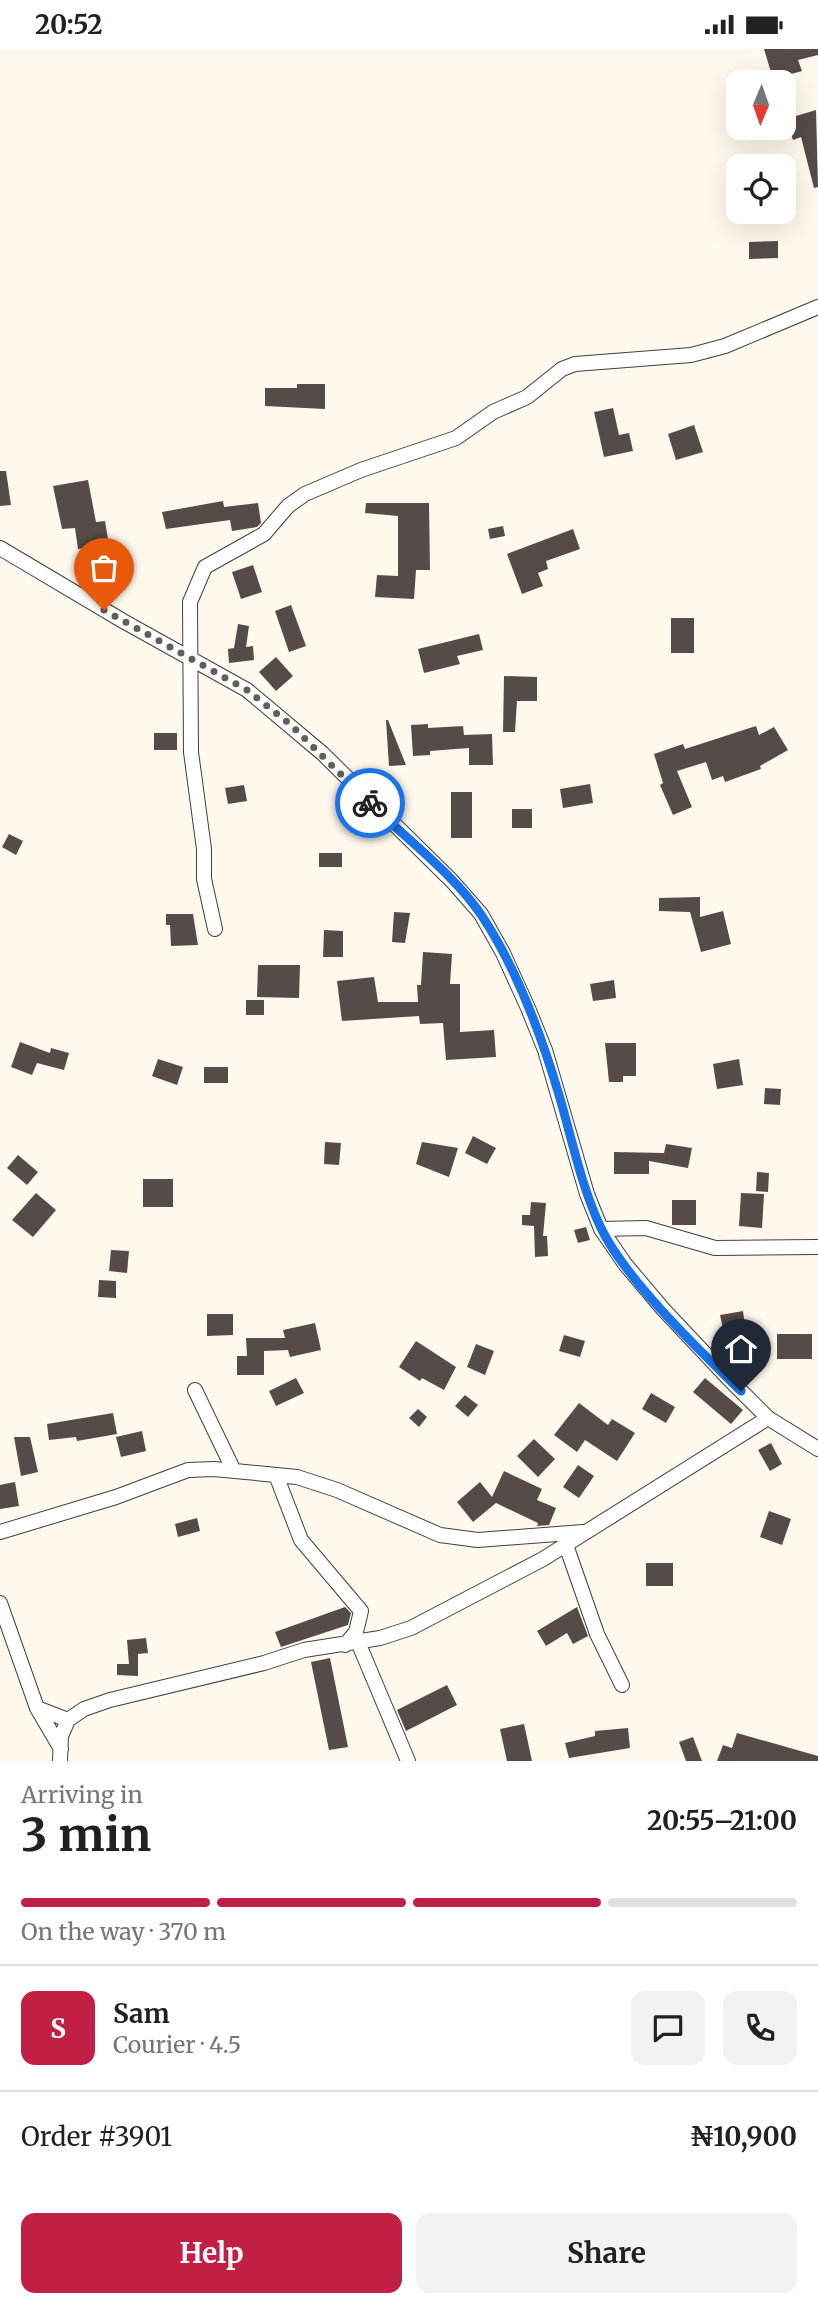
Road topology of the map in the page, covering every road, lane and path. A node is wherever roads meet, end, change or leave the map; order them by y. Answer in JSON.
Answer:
{"nodes":[{"id":1,"x":818,"y":306,"type":"edge"},
{"id":2,"x":0,"y":548,"type":"edge"},
{"id":3,"x":190,"y":656,"type":"junction"},
{"id":4,"x":215,"y":929,"type":"dead end"},
{"id":5,"x":601,"y":1229,"type":"junction"},
{"id":6,"x":818,"y":1247,"type":"edge"},
{"id":7,"x":195,"y":1390,"type":"dead end"},
{"id":8,"x":768,"y":1418,"type":"junction"},
{"id":9,"x":818,"y":1449,"type":"edge"},
{"id":10,"x":234,"y":1471,"type":"junction"},
{"id":11,"x":276,"y":1475,"type":"junction"},
{"id":12,"x":0,"y":1532,"type":"edge"},
{"id":13,"x":588,"y":1532,"type":"junction"},
{"id":14,"x":566,"y":1545,"type":"junction"},
{"id":15,"x":0,"y":1603,"type":"edge"},
{"id":16,"x":351,"y":1644,"type":"junction"},
{"id":17,"x":622,"y":1685,"type":"dead end"},
{"id":18,"x":37,"y":1709,"type":"junction"},
{"id":19,"x":68,"y":1720,"type":"junction"},
{"id":20,"x":61,"y":1756,"type":"edge"},
{"id":21,"x":408,"y":1761,"type":"edge"}],
"edges":[{"from":1,"to":3,"type":"street"},
{"from":2,"to":3,"type":"street"},
{"from":3,"to":4,"type":"street"},
{"from":3,"to":5,"type":"street"},
{"from":5,"to":6,"type":"street"},
{"from":5,"to":8,"type":"street"},
{"from":7,"to":10,"type":"street"},
{"from":8,"to":9,"type":"street"},
{"from":8,"to":13,"type":"street"},
{"from":10,"to":11,"type":"street"},
{"from":10,"to":12,"type":"street"},
{"from":11,"to":13,"type":"street"},
{"from":11,"to":16,"type":"street"},
{"from":13,"to":14,"type":"street"},
{"from":14,"to":16,"type":"street"},
{"from":14,"to":17,"type":"street"},
{"from":15,"to":18,"type":"street"},
{"from":16,"to":19,"type":"street"},
{"from":16,"to":21,"type":"street"},
{"from":18,"to":19,"type":"street"},
{"from":18,"to":20,"type":"street"},
{"from":19,"to":20,"type":"street"}]}
